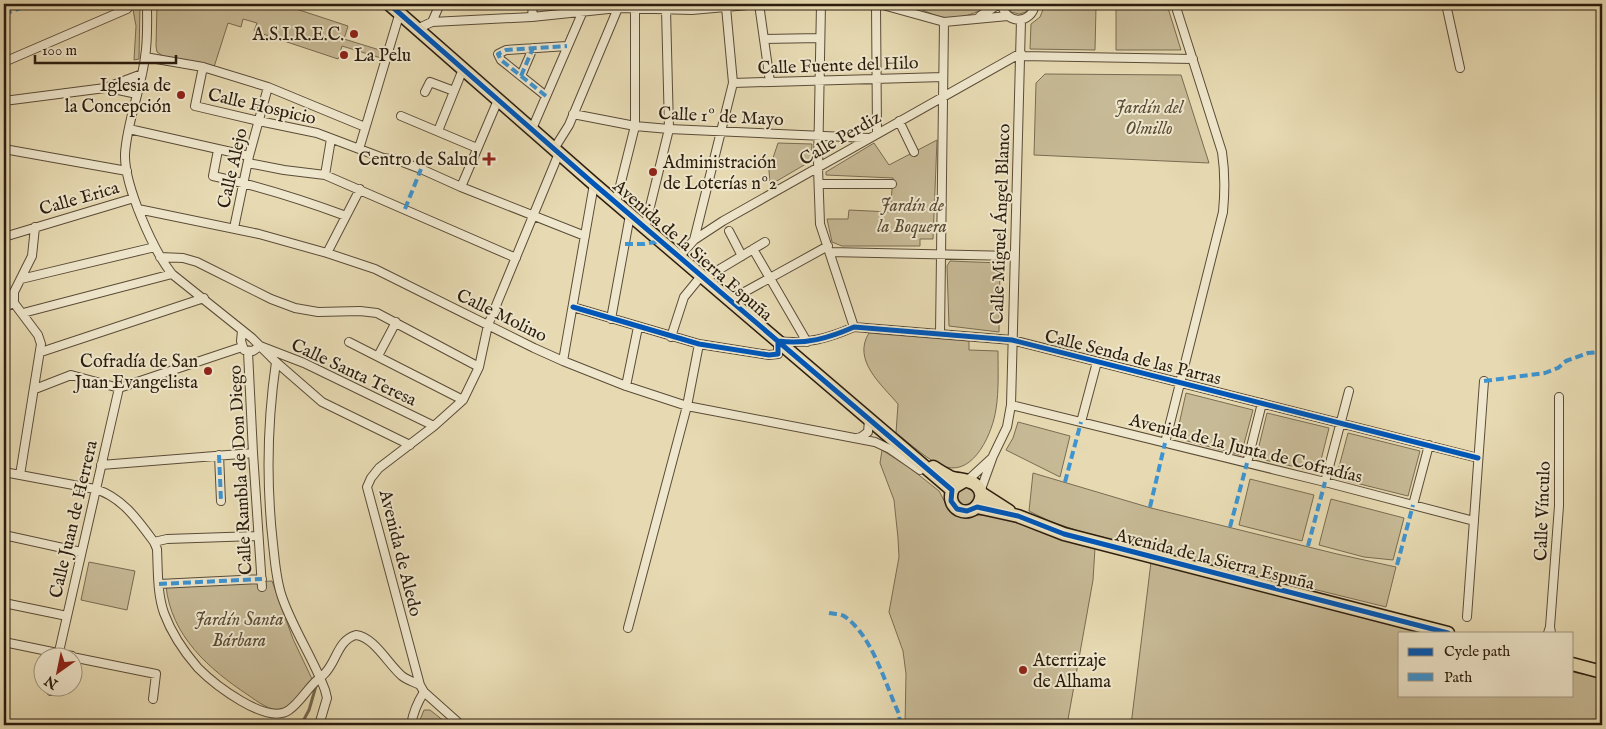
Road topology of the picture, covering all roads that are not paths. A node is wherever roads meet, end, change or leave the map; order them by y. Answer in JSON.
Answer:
{"nodes":[{"id":1,"x":147,"y":4,"type":"edge"},
{"id":2,"x":389,"y":4,"type":"edge"},
{"id":3,"x":440,"y":4,"type":"edge"},
{"id":4,"x":533,"y":4,"type":"edge"},
{"id":5,"x":759,"y":4,"type":"edge"},
{"id":6,"x":821,"y":4,"type":"edge"},
{"id":7,"x":878,"y":4,"type":"edge"},
{"id":8,"x":1000,"y":4,"type":"edge"},
{"id":9,"x":1035,"y":4,"type":"edge"},
{"id":10,"x":1175,"y":4,"type":"edge"},
{"id":11,"x":1446,"y":4,"type":"edge"},
{"id":12,"x":130,"y":6,"type":"edge"},
{"id":13,"x":692,"y":7,"type":"edge"},
{"id":14,"x":618,"y":8,"type":"junction"},
{"id":15,"x":635,"y":8,"type":"junction"},
{"id":16,"x":666,"y":8,"type":"junction"},
{"id":17,"x":726,"y":8,"type":"junction"},
{"id":18,"x":583,"y":11,"type":"junction"},
{"id":19,"x":400,"y":12,"type":"junction"},
{"id":20,"x":1008,"y":16,"type":"junction"},
{"id":21,"x":532,"y":17,"type":"junction"},
{"id":22,"x":974,"y":19,"type":"junction"},
{"id":23,"x":1021,"y":20,"type":"junction"},
{"id":24,"x":432,"y":22,"type":"junction"},
{"id":25,"x":944,"y":22,"type":"junction"},
{"id":26,"x":418,"y":28,"type":"junction"},
{"id":27,"x":820,"y":38,"type":"junction"},
{"id":28,"x":764,"y":39,"type":"junction"},
{"id":29,"x":567,"y":46,"type":"junction"},
{"id":30,"x":533,"y":48,"type":"junction"},
{"id":31,"x":1021,"y":54,"type":"junction"},
{"id":32,"x":145,"y":57,"type":"junction"},
{"id":33,"x":1192,"y":59,"type":"junction"},
{"id":34,"x":4,"y":62,"type":"edge"},
{"id":35,"x":203,"y":67,"type":"junction"},
{"id":36,"x":1460,"y":68,"type":"dead end"},
{"id":37,"x":463,"y":69,"type":"junction"},
{"id":38,"x":142,"y":74,"type":"junction"},
{"id":39,"x":521,"y":76,"type":"junction"},
{"id":40,"x":943,"y":77,"type":"junction"},
{"id":41,"x":876,"y":79,"type":"junction"},
{"id":42,"x":820,"y":80,"type":"junction"},
{"id":43,"x":770,"y":82,"type":"junction"},
{"id":44,"x":734,"y":83,"type":"junction"},
{"id":45,"x":268,"y":86,"type":"junction"},
{"id":46,"x":105,"y":88,"type":"junction"},
{"id":47,"x":454,"y":91,"type":"junction"},
{"id":48,"x":425,"y":92,"type":"dead end"},
{"id":49,"x":137,"y":94,"type":"junction"},
{"id":50,"x":546,"y":96,"type":"junction"},
{"id":51,"x":943,"y":96,"type":"junction"},
{"id":52,"x":498,"y":100,"type":"junction"},
{"id":53,"x":4,"y":101,"type":"edge"},
{"id":54,"x":573,"y":114,"type":"junction"},
{"id":55,"x":401,"y":116,"type":"dead end"},
{"id":56,"x":259,"y":121,"type":"junction"},
{"id":57,"x":899,"y":121,"type":"junction"},
{"id":58,"x":635,"y":126,"type":"junction"},
{"id":59,"x":365,"y":127,"type":"junction"},
{"id":60,"x":129,"y":129,"type":"junction"},
{"id":61,"x":532,"y":129,"type":"junction"},
{"id":62,"x":669,"y":129,"type":"junction"},
{"id":63,"x":438,"y":131,"type":"junction"},
{"id":64,"x":720,"y":132,"type":"junction"},
{"id":65,"x":877,"y":133,"type":"junction"},
{"id":66,"x":820,"y":136,"type":"junction"},
{"id":67,"x":869,"y":138,"type":"junction"},
{"id":68,"x":331,"y":139,"type":"junction"},
{"id":69,"x":477,"y":148,"type":"junction"},
{"id":70,"x":4,"y":149,"type":"edge"},
{"id":71,"x":359,"y":149,"type":"junction"},
{"id":72,"x":218,"y":150,"type":"junction"},
{"id":73,"x":557,"y":151,"type":"junction"},
{"id":74,"x":914,"y":152,"type":"dead end"},
{"id":75,"x":249,"y":160,"type":"junction"},
{"id":76,"x":818,"y":168,"type":"junction"},
{"id":77,"x":126,"y":171,"type":"junction"},
{"id":78,"x":325,"y":175,"type":"junction"},
{"id":79,"x":244,"y":183,"type":"junction"},
{"id":80,"x":594,"y":184,"type":"junction"},
{"id":81,"x":819,"y":184,"type":"junction"},
{"id":82,"x":892,"y":184,"type":"dead end"},
{"id":83,"x":461,"y":187,"type":"junction"},
{"id":84,"x":360,"y":189,"type":"junction"},
{"id":85,"x":134,"y":198,"type":"junction"},
{"id":86,"x":616,"y":202,"type":"junction"},
{"id":87,"x":138,"y":209,"type":"junction"},
{"id":88,"x":534,"y":214,"type":"junction"},
{"id":89,"x":630,"y":214,"type":"junction"},
{"id":90,"x":346,"y":216,"type":"junction"},
{"id":91,"x":35,"y":227,"type":"junction"},
{"id":92,"x":644,"y":227,"type":"junction"},
{"id":93,"x":234,"y":228,"type":"junction"},
{"id":94,"x":729,"y":231,"type":"dead end"},
{"id":95,"x":585,"y":236,"type":"junction"},
{"id":96,"x":4,"y":237,"type":"edge"},
{"id":97,"x":694,"y":240,"type":"junction"},
{"id":98,"x":765,"y":242,"type":"dead end"},
{"id":99,"x":155,"y":247,"type":"junction"},
{"id":100,"x":753,"y":249,"type":"junction"},
{"id":101,"x":829,"y":249,"type":"junction"},
{"id":102,"x":327,"y":252,"type":"junction"},
{"id":103,"x":941,"y":255,"type":"junction"},
{"id":104,"x":160,"y":256,"type":"junction"},
{"id":105,"x":680,"y":256,"type":"junction"},
{"id":106,"x":742,"y":256,"type":"junction"},
{"id":107,"x":1014,"y":256,"type":"junction"},
{"id":108,"x":516,"y":258,"type":"junction"},
{"id":109,"x":172,"y":274,"type":"junction"},
{"id":110,"x":704,"y":277,"type":"junction"},
{"id":111,"x":770,"y":277,"type":"junction"},
{"id":112,"x":20,"y":278,"type":"junction"},
{"id":113,"x":204,"y":298,"type":"junction"},
{"id":114,"x":730,"y":300,"type":"junction"},
{"id":115,"x":14,"y":302,"type":"junction"},
{"id":116,"x":4,"y":307,"type":"edge"},
{"id":117,"x":573,"y":307,"type":"junction"},
{"id":118,"x":23,"y":313,"type":"junction"},
{"id":119,"x":611,"y":319,"type":"junction"},
{"id":120,"x":396,"y":322,"type":"junction"},
{"id":121,"x":488,"y":325,"type":"junction"},
{"id":122,"x":638,"y":327,"type":"junction"},
{"id":123,"x":854,"y":327,"type":"junction"},
{"id":124,"x":242,"y":331,"type":"junction"},
{"id":125,"x":940,"y":334,"type":"junction"},
{"id":126,"x":671,"y":337,"type":"junction"},
{"id":127,"x":1012,"y":340,"type":"junction"},
{"id":128,"x":778,"y":341,"type":"junction"},
{"id":129,"x":349,"y":342,"type":"dead end"},
{"id":130,"x":807,"y":342,"type":"junction"},
{"id":131,"x":699,"y":344,"type":"junction"},
{"id":132,"x":260,"y":346,"type":"junction"},
{"id":133,"x":245,"y":349,"type":"junction"},
{"id":134,"x":41,"y":352,"type":"junction"},
{"id":135,"x":378,"y":356,"type":"junction"},
{"id":136,"x":563,"y":361,"type":"junction"},
{"id":137,"x":276,"y":362,"type":"junction"},
{"id":138,"x":1097,"y":362,"type":"junction"},
{"id":139,"x":479,"y":367,"type":"junction"},
{"id":140,"x":1484,"y":381,"type":"dead end"},
{"id":141,"x":1179,"y":382,"type":"junction"},
{"id":142,"x":626,"y":386,"type":"junction"},
{"id":143,"x":119,"y":388,"type":"junction"},
{"id":144,"x":35,"y":389,"type":"junction"},
{"id":145,"x":1349,"y":391,"type":"dead end"},
{"id":146,"x":1559,"y":397,"type":"dead end"},
{"id":147,"x":462,"y":400,"type":"junction"},
{"id":148,"x":1262,"y":403,"type":"junction"},
{"id":149,"x":1011,"y":405,"type":"junction"},
{"id":150,"x":687,"y":406,"type":"junction"},
{"id":151,"x":870,"y":420,"type":"junction"},
{"id":152,"x":1081,"y":422,"type":"junction"},
{"id":153,"x":1340,"y":423,"type":"junction"},
{"id":154,"x":434,"y":426,"type":"junction"},
{"id":155,"x":855,"y":438,"type":"junction"},
{"id":156,"x":1165,"y":443,"type":"junction"},
{"id":157,"x":410,"y":445,"type":"junction"},
{"id":158,"x":1429,"y":445,"type":"junction"},
{"id":159,"x":253,"y":453,"type":"junction"},
{"id":160,"x":909,"y":453,"type":"junction"},
{"id":161,"x":219,"y":455,"type":"junction"},
{"id":162,"x":993,"y":456,"type":"junction"},
{"id":163,"x":1478,"y":458,"type":"junction"},
{"id":164,"x":1247,"y":463,"type":"junction"},
{"id":165,"x":101,"y":465,"type":"junction"},
{"id":166,"x":4,"y":472,"type":"edge"},
{"id":167,"x":20,"y":475,"type":"junction"},
{"id":168,"x":966,"y":481,"type":"junction"},
{"id":169,"x":1325,"y":482,"type":"junction"},
{"id":170,"x":95,"y":489,"type":"junction"},
{"id":171,"x":981,"y":492,"type":"junction"},
{"id":172,"x":951,"y":493,"type":"junction"},
{"id":173,"x":221,"y":501,"type":"dead end"},
{"id":174,"x":1413,"y":506,"type":"junction"},
{"id":175,"x":977,"y":507,"type":"junction"},
{"id":176,"x":1018,"y":516,"type":"junction"},
{"id":177,"x":1474,"y":521,"type":"junction"},
{"id":178,"x":4,"y":535,"type":"edge"},
{"id":179,"x":258,"y":536,"type":"junction"},
{"id":180,"x":154,"y":542,"type":"junction"},
{"id":181,"x":81,"y":552,"type":"junction"},
{"id":182,"x":159,"y":584,"type":"junction"},
{"id":183,"x":4,"y":602,"type":"edge"},
{"id":184,"x":67,"y":616,"type":"junction"},
{"id":185,"x":1467,"y":617,"type":"dead end"},
{"id":186,"x":628,"y":628,"type":"dead end"},
{"id":187,"x":1550,"y":631,"type":"edge"},
{"id":188,"x":1444,"y":632,"type":"edge"},
{"id":189,"x":4,"y":642,"type":"edge"},
{"id":190,"x":61,"y":646,"type":"edge"},
{"id":191,"x":32,"y":649,"type":"edge"},
{"id":192,"x":82,"y":659,"type":"edge"},
{"id":193,"x":1574,"y":665,"type":"edge"},
{"id":194,"x":1602,"y":672,"type":"edge"},
{"id":195,"x":320,"y":678,"type":"junction"},
{"id":196,"x":422,"y":688,"type":"junction"},
{"id":197,"x":153,"y":699,"type":"dead end"},
{"id":198,"x":319,"y":725,"type":"edge"},
{"id":199,"x":411,"y":725,"type":"edge"},
{"id":200,"x":461,"y":725,"type":"edge"}],
"edges":[{"from":1,"to":32,"type":"street","name":"Calle Rambla de Don Diego"},
{"from":2,"to":19,"type":"main road","name":"Avenida de la Sierra Espuña"},
{"from":3,"to":24,"type":"street"},
{"from":4,"to":21,"type":"street"},
{"from":5,"to":17,"type":"street"},
{"from":5,"to":28,"type":"street"},
{"from":6,"to":27,"type":"street"},
{"from":7,"to":25,"type":"street"},
{"from":7,"to":41,"type":"street"},
{"from":8,"to":20,"type":"street"},
{"from":8,"to":22,"type":"street"},
{"from":9,"to":23,"type":"street"},
{"from":10,"to":33,"type":"street"},
{"from":11,"to":36,"type":"street"},
{"from":12,"to":34,"type":"street"},
{"from":13,"to":16,"type":"street"},
{"from":13,"to":17,"type":"street"},
{"from":14,"to":15,"type":"street"},
{"from":14,"to":18,"type":"street"},
{"from":14,"to":54,"type":"street","name":"Avenida de Aledo"},
{"from":15,"to":16,"type":"street"},
{"from":15,"to":58,"type":"street"},
{"from":16,"to":62,"type":"street"},
{"from":17,"to":44,"type":"street"},
{"from":18,"to":21,"type":"street"},
{"from":18,"to":29,"type":"street"},
{"from":19,"to":26,"type":"main road","name":"Avenida de la Sierra Espuña"},
{"from":19,"to":59,"type":"street"},
{"from":20,"to":22,"type":"street"},
{"from":20,"to":23,"type":"street"},
{"from":21,"to":24,"type":"street"},
{"from":22,"to":25,"type":"street"},
{"from":23,"to":31,"type":"street","name":"Calle Miguel Ángel Blanco"},
{"from":24,"to":26,"type":"street"},
{"from":25,"to":40,"type":"street"},
{"from":26,"to":37,"type":"main road","name":"Avenida de la Sierra Espuña"},
{"from":27,"to":28,"type":"street"},
{"from":27,"to":42,"type":"street"},
{"from":28,"to":43,"type":"street"},
{"from":29,"to":30,"type":"street"},
{"from":29,"to":50,"type":"street"},
{"from":30,"to":39,"type":"street"},
{"from":30,"to":39,"type":"street"},
{"from":31,"to":33,"type":"street","name":"Calle Perdiz"},
{"from":31,"to":51,"type":"street","name":"Calle Perdiz"},
{"from":31,"to":107,"type":"street","name":"Calle Miguel Ángel Blanco"},
{"from":32,"to":35,"type":"street"},
{"from":32,"to":38,"type":"street","name":"Calle Rambla de Don Diego"},
{"from":33,"to":141,"type":"street"},
{"from":35,"to":45,"type":"street"},
{"from":35,"to":56,"type":"street","name":"Calle Hospicio"},
{"from":37,"to":47,"type":"street"},
{"from":37,"to":52,"type":"main road","name":"Avenida de la Sierra Espuña"},
{"from":38,"to":46,"type":"street"},
{"from":38,"to":49,"type":"street","name":"Calle Rambla de Don Diego"},
{"from":39,"to":50,"type":"street"},
{"from":40,"to":41,"type":"street","name":"Calle Fuente del Hilo"},
{"from":40,"to":51,"type":"street"},
{"from":41,"to":42,"type":"street","name":"Calle Fuente del Hilo"},
{"from":41,"to":65,"type":"street"},
{"from":42,"to":43,"type":"street","name":"Calle Fuente del Hilo"},
{"from":42,"to":66,"type":"street"},
{"from":43,"to":44,"type":"street","name":"Calle Fuente del Hilo"},
{"from":44,"to":64,"type":"street"},
{"from":45,"to":56,"type":"street","name":"Calle Alejo"},
{"from":45,"to":59,"type":"street"},
{"from":46,"to":49,"type":"street"},
{"from":46,"to":53,"type":"street"},
{"from":47,"to":48,"type":"street"},
{"from":47,"to":63,"type":"street"},
{"from":49,"to":60,"type":"street","name":"Calle Rambla de Don Diego"},
{"from":50,"to":61,"type":"street"},
{"from":51,"to":57,"type":"street","name":"Calle Perdiz"},
{"from":51,"to":103,"type":"street"},
{"from":52,"to":61,"type":"main road","name":"Avenida de la Sierra Espuña"},
{"from":52,"to":69,"type":"street"},
{"from":54,"to":58,"type":"street","name":"Calle 1º de Mayo"},
{"from":54,"to":73,"type":"street","name":"Avenida de Aledo"},
{"from":55,"to":63,"type":"street"},
{"from":56,"to":68,"type":"street","name":"Calle Hospicio"},
{"from":56,"to":75,"type":"street","name":"Calle Alejo"},
{"from":57,"to":65,"type":"street","name":"Calle Perdiz"},
{"from":57,"to":74,"type":"street"},
{"from":58,"to":62,"type":"street","name":"Calle 1º de Mayo"},
{"from":58,"to":86,"type":"street"},
{"from":59,"to":71,"type":"street"},
{"from":60,"to":72,"type":"street"},
{"from":60,"to":77,"type":"street","name":"Calle Rambla de Don Diego"},
{"from":61,"to":73,"type":"main road","name":"Avenida de la Sierra Espuña"},
{"from":62,"to":64,"type":"street","name":"Calle 1º de Mayo"},
{"from":62,"to":92,"type":"street"},
{"from":63,"to":69,"type":"street"},
{"from":64,"to":66,"type":"street","name":"Calle 1º de Mayo"},
{"from":64,"to":97,"type":"street"},
{"from":65,"to":67,"type":"street","name":"Calle Perdiz"},
{"from":66,"to":67,"type":"street","name":"Calle 1º de Mayo"},
{"from":66,"to":76,"type":"street"},
{"from":67,"to":76,"type":"street","name":"Calle Perdiz"},
{"from":68,"to":71,"type":"street","name":"Calle Hospicio"},
{"from":68,"to":78,"type":"street","name":"Calle Hospicio"},
{"from":69,"to":83,"type":"street"},
{"from":70,"to":77,"type":"street"},
{"from":71,"to":83,"type":"street","name":"Calle Hospicio"},
{"from":72,"to":75,"type":"street"},
{"from":72,"to":79,"type":"street"},
{"from":73,"to":80,"type":"main road","name":"Avenida de la Sierra Espuña"},
{"from":73,"to":88,"type":"street","name":"Avenida de Aledo"},
{"from":75,"to":78,"type":"street"},
{"from":75,"to":79,"type":"street","name":"Calle Alejo"},
{"from":76,"to":81,"type":"street"},
{"from":76,"to":97,"type":"street","name":"Calle Perdiz"},
{"from":77,"to":85,"type":"street","name":"Calle Rambla de Don Diego"},
{"from":78,"to":84,"type":"street"},
{"from":79,"to":90,"type":"street"},
{"from":79,"to":93,"type":"street","name":"Calle Alejo"},
{"from":80,"to":86,"type":"main road","name":"Avenida de la Sierra Espuña"},
{"from":80,"to":95,"type":"street"},
{"from":81,"to":82,"type":"street"},
{"from":81,"to":101,"type":"street"},
{"from":83,"to":88,"type":"street","name":"Calle Hospicio"},
{"from":84,"to":90,"type":"street"},
{"from":84,"to":108,"type":"street"},
{"from":85,"to":87,"type":"street","name":"Calle Rambla de Don Diego"},
{"from":85,"to":91,"type":"street","name":"Calle Erica"},
{"from":86,"to":89,"type":"main road","name":"Avenida de la Sierra Espuña"},
{"from":87,"to":93,"type":"street","name":"Calle Molino"},
{"from":87,"to":99,"type":"street","name":"Calle Rambla de Don Diego"},
{"from":88,"to":95,"type":"street","name":"Calle Hospicio"},
{"from":88,"to":108,"type":"street","name":"Avenida de Aledo"},
{"from":89,"to":92,"type":"main road","name":"Avenida de la Sierra Espuña"},
{"from":89,"to":119,"type":"street"},
{"from":90,"to":102,"type":"street"},
{"from":91,"to":96,"type":"street","name":"Calle Erica"},
{"from":91,"to":112,"type":"street"},
{"from":92,"to":105,"type":"main road","name":"Avenida de la Sierra Espuña"},
{"from":93,"to":102,"type":"street","name":"Calle Molino"},
{"from":94,"to":106,"type":"street"},
{"from":95,"to":117,"type":"street"},
{"from":97,"to":105,"type":"street","name":"Calle Perdiz"},
{"from":98,"to":100,"type":"street"},
{"from":99,"to":104,"type":"street","name":"Calle Rambla de Don Diego"},
{"from":99,"to":112,"type":"street"},
{"from":100,"to":106,"type":"street"},
{"from":100,"to":111,"type":"street"},
{"from":101,"to":103,"type":"street"},
{"from":101,"to":111,"type":"street"},
{"from":101,"to":123,"type":"street"},
{"from":102,"to":121,"type":"street","name":"Calle Molino"},
{"from":103,"to":107,"type":"street"},
{"from":103,"to":125,"type":"street"},
{"from":104,"to":109,"type":"street","name":"Calle Rambla de Don Diego"},
{"from":104,"to":120,"type":"street"},
{"from":105,"to":110,"type":"main road","name":"Avenida de la Sierra Espuña"},
{"from":106,"to":110,"type":"street"},
{"from":107,"to":127,"type":"street","name":"Calle Miguel Ángel Blanco"},
{"from":108,"to":121,"type":"street","name":"Avenida de Aledo"},
{"from":109,"to":113,"type":"street","name":"Calle Rambla de Don Diego"},
{"from":109,"to":118,"type":"street"},
{"from":110,"to":114,"type":"main road","name":"Avenida de la Sierra Espuña"},
{"from":110,"to":126,"type":"street"},
{"from":111,"to":114,"type":"street"},
{"from":111,"to":130,"type":"street"},
{"from":112,"to":115,"type":"street"},
{"from":113,"to":124,"type":"street","name":"Calle Rambla de Don Diego"},
{"from":113,"to":134,"type":"street"},
{"from":114,"to":128,"type":"main road","name":"Avenida de la Sierra Espuña"},
{"from":115,"to":116,"type":"street"},
{"from":115,"to":118,"type":"street"},
{"from":117,"to":119,"type":"street"},
{"from":117,"to":136,"type":"street"},
{"from":118,"to":134,"type":"street"},
{"from":119,"to":122,"type":"street"},
{"from":120,"to":135,"type":"street"},
{"from":120,"to":139,"type":"street"},
{"from":121,"to":136,"type":"street","name":"Calle Molino"},
{"from":121,"to":139,"type":"street","name":"Avenida de Aledo"},
{"from":122,"to":126,"type":"street"},
{"from":122,"to":142,"type":"street"},
{"from":123,"to":125,"type":"street","name":"Calle Senda de las Parras"},
{"from":123,"to":130,"type":"street","name":"Calle Senda de las Parras"},
{"from":124,"to":132,"type":"street","name":"Calle Rambla de Don Diego"},
{"from":124,"to":133,"type":"street","name":"Calle Rambla de Don Diego"},
{"from":125,"to":127,"type":"street","name":"Calle Senda de las Parras"},
{"from":126,"to":131,"type":"street"},
{"from":127,"to":138,"type":"street","name":"Calle Senda de las Parras"},
{"from":127,"to":149,"type":"street","name":"Calle Miguel Ángel Blanco"},
{"from":128,"to":130,"type":"street","name":"Calle Senda de las Parras"},
{"from":128,"to":131,"type":"street"},
{"from":128,"to":151,"type":"main road","name":"Avenida de la Sierra Espuña"},
{"from":129,"to":135,"type":"street"},
{"from":131,"to":150,"type":"street"},
{"from":132,"to":133,"type":"street"},
{"from":132,"to":137,"type":"street","name":"Calle Rambla de Don Diego"},
{"from":132,"to":154,"type":"street","name":"Calle Santa Teresa"},
{"from":133,"to":143,"type":"street"},
{"from":133,"to":159,"type":"street","name":"Calle Rambla de Don Diego"},
{"from":134,"to":144,"type":"street"},
{"from":135,"to":147,"type":"street"},
{"from":136,"to":142,"type":"street","name":"Calle Molino"},
{"from":137,"to":157,"type":"street"},
{"from":137,"to":195,"type":"street","name":"Calle Rambla de Don Diego"},
{"from":138,"to":141,"type":"street","name":"Calle Senda de las Parras"},
{"from":138,"to":152,"type":"street"},
{"from":139,"to":147,"type":"street","name":"Avenida de Aledo"},
{"from":140,"to":163,"type":"street"},
{"from":141,"to":148,"type":"street","name":"Calle Senda de las Parras"},
{"from":141,"to":156,"type":"street"},
{"from":142,"to":150,"type":"street","name":"Calle Molino"},
{"from":143,"to":144,"type":"street"},
{"from":143,"to":165,"type":"street","name":"Calle Juan de Herrera"},
{"from":144,"to":167,"type":"street"},
{"from":145,"to":153,"type":"street"},
{"from":146,"to":187,"type":"street","name":"Calle Vínculo"},
{"from":147,"to":154,"type":"street","name":"Avenida de Aledo"},
{"from":148,"to":153,"type":"street","name":"Calle Senda de las Parras"},
{"from":148,"to":164,"type":"street"},
{"from":149,"to":152,"type":"street","name":"Avenida de la Junta de Cofradías"},
{"from":149,"to":162,"type":"street","name":"Calle Miguel Ángel Blanco"},
{"from":150,"to":155,"type":"street","name":"Calle Molino"},
{"from":150,"to":186,"type":"street"},
{"from":151,"to":155,"type":"street"},
{"from":151,"to":160,"type":"main road","name":"Avenida de la Sierra Espuña"},
{"from":152,"to":156,"type":"street","name":"Avenida de la Junta de Cofradías"},
{"from":153,"to":158,"type":"street","name":"Calle Senda de las Parras"},
{"from":153,"to":169,"type":"street"},
{"from":154,"to":157,"type":"street","name":"Avenida de Aledo"},
{"from":155,"to":172,"type":"street","name":"Calle Molino"},
{"from":156,"to":164,"type":"street","name":"Avenida de la Junta de Cofradías"},
{"from":157,"to":196,"type":"street","name":"Avenida de Aledo"},
{"from":158,"to":163,"type":"street","name":"Calle Senda de las Parras"},
{"from":158,"to":174,"type":"street"},
{"from":159,"to":161,"type":"street"},
{"from":159,"to":179,"type":"street","name":"Calle Rambla de Don Diego"},
{"from":160,"to":168,"type":"main road","name":"Avenida de la Sierra Espuña"},
{"from":160,"to":172,"type":"main road","name":"Avenida de la Sierra Espuña"},
{"from":161,"to":165,"type":"street"},
{"from":161,"to":173,"type":"street"},
{"from":162,"to":168,"type":"street","name":"Calle Miguel Ángel Blanco"},
{"from":162,"to":171,"type":"street","name":"Calle Miguel Ángel Blanco"},
{"from":163,"to":177,"type":"street"},
{"from":164,"to":169,"type":"street","name":"Avenida de la Junta de Cofradías"},
{"from":165,"to":170,"type":"street","name":"Calle Juan de Herrera"},
{"from":166,"to":167,"type":"street"},
{"from":167,"to":170,"type":"street"},
{"from":168,"to":171,"type":"main road"},
{"from":168,"to":172,"type":"main road"},
{"from":169,"to":174,"type":"street","name":"Avenida de la Junta de Cofradías"},
{"from":170,"to":180,"type":"street"},
{"from":170,"to":181,"type":"street","name":"Calle Juan de Herrera"},
{"from":171,"to":175,"type":"main road"},
{"from":171,"to":176,"type":"main road","name":"Avenida de la Sierra Espuña"},
{"from":172,"to":175,"type":"main road"},
{"from":174,"to":177,"type":"street","name":"Avenida de la Junta de Cofradías"},
{"from":175,"to":176,"type":"main road","name":"Avenida de la Sierra Espuña"},
{"from":176,"to":188,"type":"main road","name":"Avenida de la Sierra Espuña"},
{"from":177,"to":185,"type":"street"},
{"from":178,"to":181,"type":"street"},
{"from":179,"to":180,"type":"street"},
{"from":179,"to":182,"type":"street","name":"Calle Rambla de Don Diego"},
{"from":180,"to":182,"type":"street"},
{"from":181,"to":184,"type":"street","name":"Calle Juan de Herrera"},
{"from":182,"to":195,"type":"street"},
{"from":183,"to":184,"type":"street"},
{"from":184,"to":190,"type":"street","name":"Calle Juan de Herrera"},
{"from":189,"to":191,"type":"street"},
{"from":192,"to":197,"type":"street"},
{"from":193,"to":194,"type":"main road"},
{"from":195,"to":196,"type":"street"},
{"from":195,"to":198,"type":"street","name":"Calle Rambla de Don Diego"},
{"from":196,"to":199,"type":"street"},
{"from":196,"to":200,"type":"street"}]}
